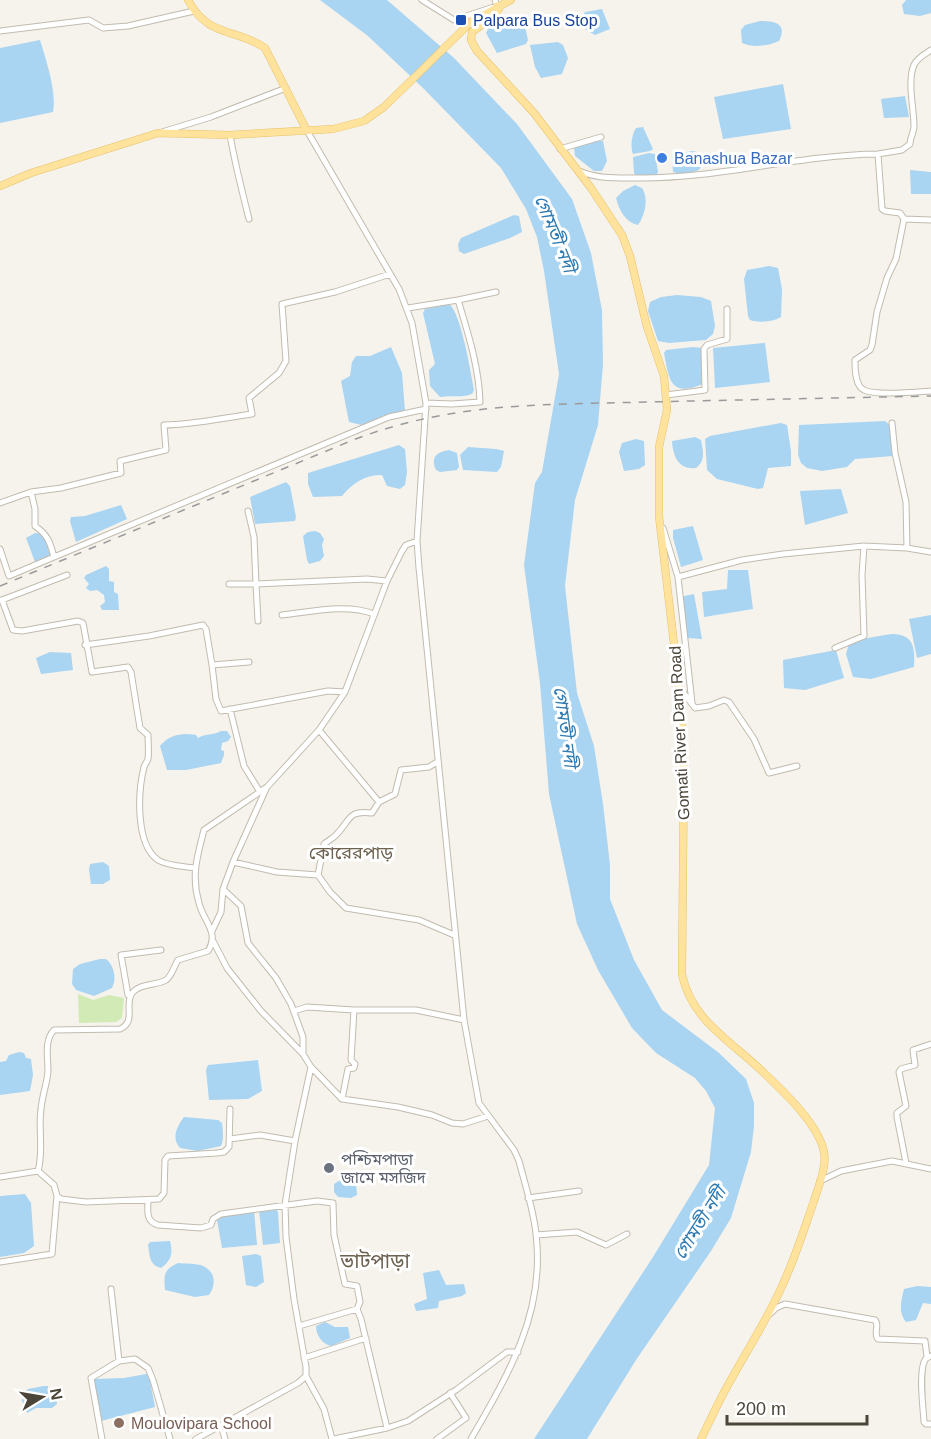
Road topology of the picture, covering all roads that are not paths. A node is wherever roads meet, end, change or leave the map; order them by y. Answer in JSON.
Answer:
{"nodes":[{"id":1,"x":188,"y":0,"type":"edge"},
{"id":2,"x":422,"y":0,"type":"edge"},
{"id":3,"x":511,"y":0,"type":"edge"},
{"id":4,"x":496,"y":3,"type":"edge"},
{"id":5,"x":194,"y":11,"type":"junction"},
{"id":6,"x":0,"y":31,"type":"edge"},
{"id":7,"x":931,"y":50,"type":"edge"},
{"id":8,"x":286,"y":88,"type":"junction"},
{"id":9,"x":306,"y":129,"type":"junction"},
{"id":10,"x":158,"y":134,"type":"junction"},
{"id":11,"x":230,"y":135,"type":"junction"},
{"id":12,"x":601,"y":137,"type":"dead end"},
{"id":13,"x":560,"y":149,"type":"junction"},
{"id":14,"x":878,"y":154,"type":"junction"},
{"id":15,"x":577,"y":170,"type":"junction"},
{"id":16,"x":0,"y":186,"type":"edge"},
{"id":17,"x":249,"y":219,"type":"dead end"},
{"id":18,"x":904,"y":219,"type":"junction"},
{"id":19,"x":931,"y":220,"type":"edge"},
{"id":20,"x":390,"y":274,"type":"junction"},
{"id":21,"x":496,"y":292,"type":"dead end"},
{"id":22,"x":458,"y":300,"type":"junction"},
{"id":23,"x":408,"y":308,"type":"junction"},
{"id":24,"x":727,"y":309,"type":"dead end"},
{"id":25,"x":931,"y":391,"type":"edge"},
{"id":26,"x":666,"y":394,"type":"junction"},
{"id":27,"x":426,"y":406,"type":"junction"},
{"id":28,"x":892,"y":423,"type":"dead end"},
{"id":29,"x":31,"y":492,"type":"junction"},
{"id":30,"x":0,"y":502,"type":"edge"},
{"id":31,"x":248,"y":511,"type":"dead end"},
{"id":32,"x":659,"y":516,"type":"junction"},
{"id":33,"x":417,"y":542,"type":"junction"},
{"id":34,"x":864,"y":546,"type":"junction"},
{"id":35,"x":907,"y":548,"type":"junction"},
{"id":36,"x":0,"y":549,"type":"edge"},
{"id":37,"x":931,"y":552,"type":"edge"},
{"id":38,"x":54,"y":557,"type":"junction"},
{"id":39,"x":67,"y":575,"type":"dead end"},
{"id":40,"x":678,"y":577,"type":"junction"},
{"id":41,"x":387,"y":581,"type":"junction"},
{"id":42,"x":229,"y":584,"type":"dead end"},
{"id":43,"x":256,"y":584,"type":"junction"},
{"id":44,"x":1,"y":600,"type":"edge"},
{"id":45,"x":374,"y":614,"type":"junction"},
{"id":46,"x":282,"y":615,"type":"dead end"},
{"id":47,"x":258,"y":621,"type":"dead end"},
{"id":48,"x":85,"y":645,"type":"junction"},
{"id":49,"x":835,"y":648,"type":"dead end"},
{"id":50,"x":249,"y":662,"type":"dead end"},
{"id":51,"x":212,"y":665,"type":"junction"},
{"id":52,"x":679,"y":687,"type":"junction"},
{"id":53,"x":345,"y":692,"type":"junction"},
{"id":54,"x":692,"y":705,"type":"junction"},
{"id":55,"x":230,"y":708,"type":"junction"},
{"id":56,"x":319,"y":730,"type":"junction"},
{"id":57,"x":437,"y":762,"type":"junction"},
{"id":58,"x":797,"y":766,"type":"dead end"},
{"id":59,"x":267,"y":787,"type":"junction"},
{"id":60,"x":260,"y":792,"type":"junction"},
{"id":61,"x":379,"y":802,"type":"junction"},
{"id":62,"x":233,"y":862,"type":"junction"},
{"id":63,"x":194,"y":868,"type":"junction"},
{"id":64,"x":318,"y":874,"type":"junction"},
{"id":65,"x":222,"y":890,"type":"junction"},
{"id":66,"x":212,"y":931,"type":"junction"},
{"id":67,"x":454,"y":935,"type":"junction"},
{"id":68,"x":213,"y":941,"type":"junction"},
{"id":69,"x":161,"y":950,"type":"dead end"},
{"id":70,"x":130,"y":996,"type":"junction"},
{"id":71,"x":354,"y":1010,"type":"junction"},
{"id":72,"x":294,"y":1011,"type":"junction"},
{"id":73,"x":464,"y":1020,"type":"junction"},
{"id":74,"x":931,"y":1044,"type":"edge"},
{"id":75,"x":303,"y":1054,"type":"junction"},
{"id":76,"x":311,"y":1067,"type":"junction"},
{"id":77,"x":342,"y":1099,"type":"junction"},
{"id":78,"x":230,"y":1109,"type":"dead end"},
{"id":79,"x":488,"y":1116,"type":"junction"},
{"id":80,"x":230,"y":1139,"type":"junction"},
{"id":81,"x":295,"y":1141,"type":"junction"},
{"id":82,"x":906,"y":1163,"type":"junction"},
{"id":83,"x":931,"y":1169,"type":"edge"},
{"id":84,"x":38,"y":1171,"type":"junction"},
{"id":85,"x":0,"y":1177,"type":"edge"},
{"id":86,"x":820,"y":1181,"type":"junction"},
{"id":87,"x":579,"y":1191,"type":"dead end"},
{"id":88,"x":57,"y":1196,"type":"junction"},
{"id":89,"x":528,"y":1198,"type":"junction"},
{"id":90,"x":148,"y":1200,"type":"junction"},
{"id":91,"x":285,"y":1205,"type":"junction"},
{"id":92,"x":627,"y":1234,"type":"dead end"},
{"id":93,"x":536,"y":1235,"type":"junction"},
{"id":94,"x":0,"y":1262,"type":"edge"},
{"id":95,"x":111,"y":1289,"type":"dead end"},
{"id":96,"x":357,"y":1309,"type":"junction"},
{"id":97,"x":767,"y":1316,"type":"junction"},
{"id":98,"x":299,"y":1326,"type":"junction"},
{"id":99,"x":366,"y":1338,"type":"junction"},
{"id":100,"x":518,"y":1352,"type":"junction"},
{"id":101,"x":929,"y":1356,"type":"edge"},
{"id":102,"x":304,"y":1358,"type":"junction"},
{"id":103,"x":119,"y":1361,"type":"junction"},
{"id":104,"x":306,"y":1376,"type":"junction"},
{"id":105,"x":450,"y":1394,"type":"junction"},
{"id":106,"x":931,"y":1424,"type":"edge"},
{"id":107,"x":221,"y":1425,"type":"junction"},
{"id":108,"x":387,"y":1428,"type":"junction"},
{"id":109,"x":102,"y":1439,"type":"edge"},
{"id":110,"x":170,"y":1439,"type":"edge"},
{"id":111,"x":196,"y":1439,"type":"edge"},
{"id":112,"x":225,"y":1439,"type":"edge"},
{"id":113,"x":333,"y":1439,"type":"edge"},
{"id":114,"x":437,"y":1439,"type":"edge"},
{"id":115,"x":471,"y":1439,"type":"edge"},
{"id":116,"x":701,"y":1439,"type":"edge"}],
"edges":[{"from":1,"to":5,"type":"main road"},
{"from":2,"to":4,"type":"street"},
{"from":3,"to":4,"type":"main road"},
{"from":4,"to":9,"type":"main road"},
{"from":4,"to":13,"type":"main road","name":"Gomati River Dam Road"},
{"from":5,"to":6,"type":"street"},
{"from":5,"to":8,"type":"main road"},
{"from":7,"to":14,"type":"street"},
{"from":8,"to":9,"type":"main road"},
{"from":8,"to":10,"type":"street"},
{"from":9,"to":11,"type":"main road"},
{"from":9,"to":20,"type":"street"},
{"from":10,"to":11,"type":"main road"},
{"from":10,"to":16,"type":"main road"},
{"from":11,"to":17,"type":"street"},
{"from":12,"to":13,"type":"street"},
{"from":13,"to":15,"type":"main road","name":"Gomati River Dam Road"},
{"from":14,"to":15,"type":"street"},
{"from":14,"to":18,"type":"street"},
{"from":15,"to":26,"type":"main road","name":"Gomati River Dam Road"},
{"from":18,"to":19,"type":"street"},
{"from":18,"to":25,"type":"street"},
{"from":20,"to":23,"type":"street"},
{"from":20,"to":29,"type":"street"},
{"from":21,"to":22,"type":"street"},
{"from":22,"to":23,"type":"street"},
{"from":22,"to":27,"type":"street"},
{"from":23,"to":27,"type":"street"},
{"from":24,"to":26,"type":"street"},
{"from":26,"to":32,"type":"main road","name":"Gomati River Dam Road"},
{"from":27,"to":33,"type":"street"},
{"from":27,"to":38,"type":"street"},
{"from":28,"to":35,"type":"street"},
{"from":29,"to":30,"type":"street"},
{"from":29,"to":38,"type":"street"},
{"from":31,"to":43,"type":"street"},
{"from":32,"to":40,"type":"street"},
{"from":32,"to":52,"type":"main road","name":"Gomati River Dam Road"},
{"from":33,"to":41,"type":"street"},
{"from":33,"to":57,"type":"street"},
{"from":34,"to":35,"type":"street"},
{"from":34,"to":40,"type":"street"},
{"from":34,"to":49,"type":"street"},
{"from":35,"to":37,"type":"street"},
{"from":36,"to":38,"type":"street"},
{"from":39,"to":44,"type":"street"},
{"from":40,"to":54,"type":"street"},
{"from":41,"to":43,"type":"street"},
{"from":41,"to":45,"type":"street"},
{"from":42,"to":43,"type":"street"},
{"from":43,"to":47,"type":"street"},
{"from":44,"to":48,"type":"street"},
{"from":45,"to":46,"type":"street"},
{"from":45,"to":53,"type":"street"},
{"from":48,"to":51,"type":"street"},
{"from":48,"to":63,"type":"street"},
{"from":50,"to":51,"type":"street"},
{"from":51,"to":55,"type":"street"},
{"from":52,"to":54,"type":"street"},
{"from":52,"to":86,"type":"main road","name":"Gomati River Dam Road"},
{"from":53,"to":55,"type":"street"},
{"from":53,"to":56,"type":"street"},
{"from":54,"to":58,"type":"street"},
{"from":55,"to":60,"type":"street"},
{"from":56,"to":59,"type":"street"},
{"from":56,"to":61,"type":"street"},
{"from":57,"to":61,"type":"street"},
{"from":57,"to":67,"type":"street"},
{"from":59,"to":60,"type":"street"},
{"from":59,"to":62,"type":"street"},
{"from":60,"to":63,"type":"street"},
{"from":61,"to":64,"type":"street"},
{"from":62,"to":64,"type":"street"},
{"from":62,"to":65,"type":"street"},
{"from":63,"to":66,"type":"street"},
{"from":64,"to":67,"type":"street"},
{"from":65,"to":66,"type":"street"},
{"from":65,"to":72,"type":"street"},
{"from":66,"to":68,"type":"street"},
{"from":67,"to":73,"type":"street"},
{"from":68,"to":70,"type":"street"},
{"from":68,"to":75,"type":"street"},
{"from":69,"to":70,"type":"street"},
{"from":70,"to":84,"type":"street"},
{"from":71,"to":72,"type":"street"},
{"from":71,"to":73,"type":"street"},
{"from":71,"to":77,"type":"street"},
{"from":72,"to":75,"type":"street"},
{"from":73,"to":79,"type":"street"},
{"from":74,"to":82,"type":"street"},
{"from":75,"to":76,"type":"street"},
{"from":76,"to":77,"type":"street"},
{"from":76,"to":81,"type":"street"},
{"from":77,"to":79,"type":"street"},
{"from":78,"to":80,"type":"street"},
{"from":79,"to":89,"type":"street"},
{"from":80,"to":81,"type":"street"},
{"from":80,"to":90,"type":"street"},
{"from":81,"to":91,"type":"street"},
{"from":82,"to":83,"type":"street"},
{"from":82,"to":86,"type":"street"},
{"from":84,"to":85,"type":"street"},
{"from":84,"to":88,"type":"street"},
{"from":86,"to":97,"type":"main road","name":"Gomati River Dam Road"},
{"from":87,"to":89,"type":"street"},
{"from":88,"to":90,"type":"street"},
{"from":88,"to":94,"type":"street"},
{"from":89,"to":93,"type":"street"},
{"from":90,"to":91,"type":"street"},
{"from":91,"to":96,"type":"street"},
{"from":91,"to":98,"type":"street"},
{"from":92,"to":93,"type":"street"},
{"from":93,"to":100,"type":"street"},
{"from":95,"to":103,"type":"street"},
{"from":96,"to":98,"type":"street"},
{"from":96,"to":99,"type":"street"},
{"from":97,"to":101,"type":"street"},
{"from":97,"to":116,"type":"main road","name":"Gomati River Dam Road"},
{"from":98,"to":102,"type":"street"},
{"from":99,"to":102,"type":"street"},
{"from":99,"to":108,"type":"street"},
{"from":100,"to":105,"type":"street"},
{"from":100,"to":115,"type":"street"},
{"from":101,"to":106,"type":"street"},
{"from":102,"to":104,"type":"street"},
{"from":103,"to":109,"type":"street"},
{"from":103,"to":110,"type":"street"},
{"from":104,"to":107,"type":"street"},
{"from":104,"to":113,"type":"street"},
{"from":105,"to":108,"type":"street"},
{"from":105,"to":114,"type":"street"},
{"from":107,"to":111,"type":"street"},
{"from":107,"to":112,"type":"street"},
{"from":108,"to":113,"type":"street"}]}
